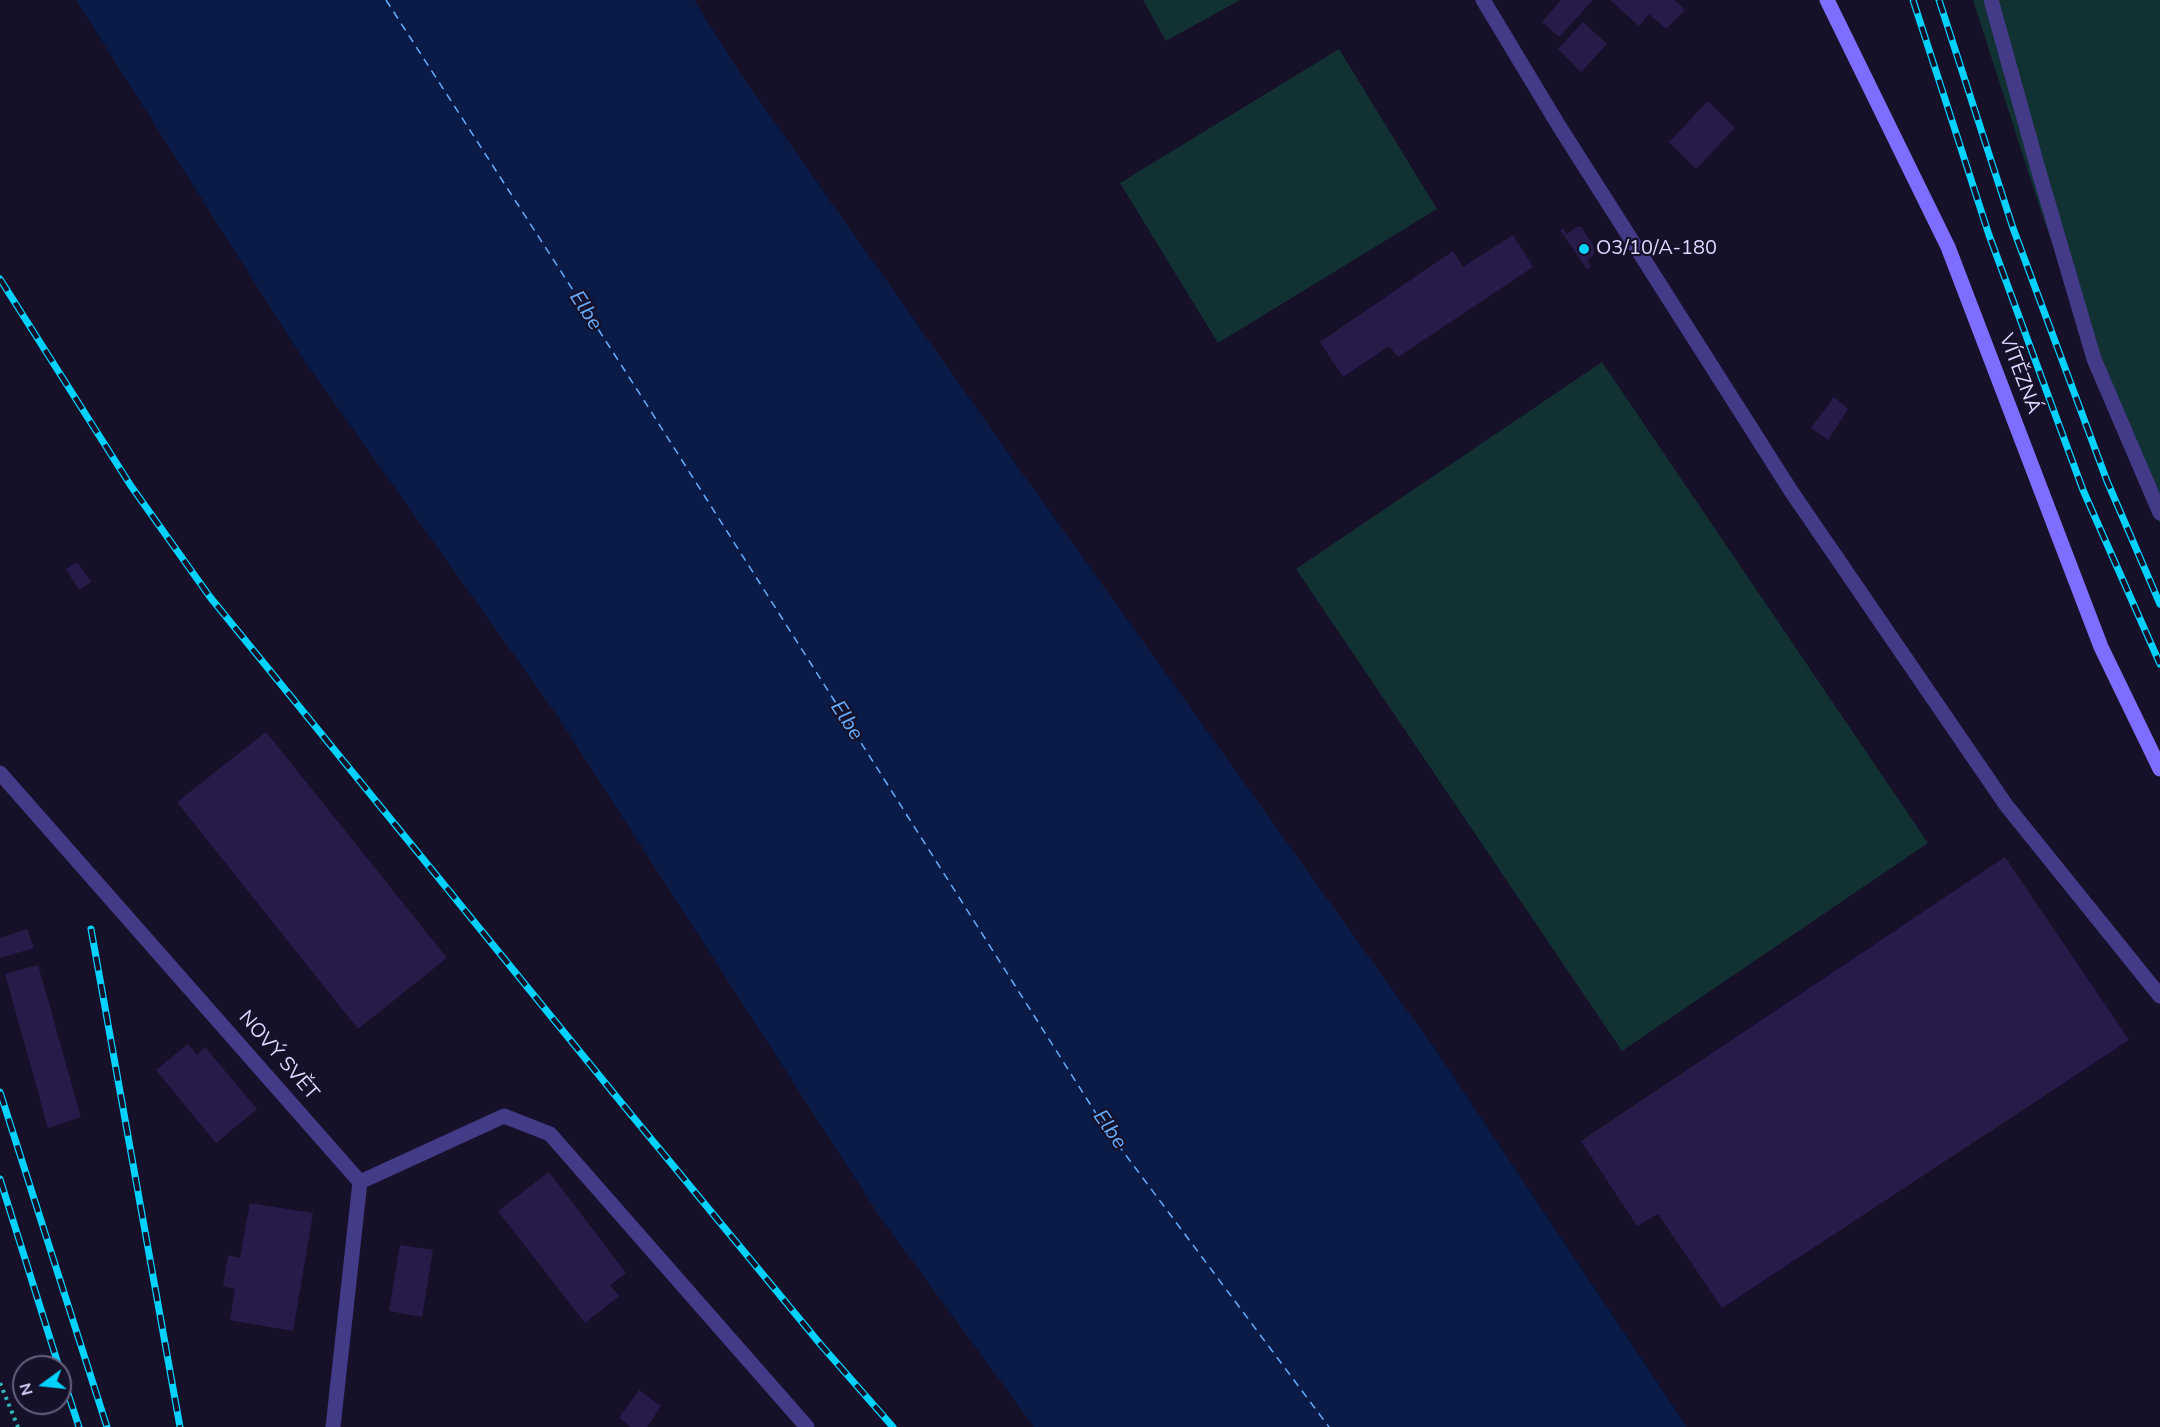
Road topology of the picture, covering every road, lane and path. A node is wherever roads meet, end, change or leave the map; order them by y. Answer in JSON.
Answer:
{"nodes":[{"id":1,"x":1483,"y":0,"type":"edge"},
{"id":2,"x":1827,"y":0,"type":"edge"},
{"id":3,"x":1991,"y":0,"type":"edge"},
{"id":4,"x":2160,"y":513,"type":"edge"},
{"id":5,"x":2160,"y":769,"type":"edge"},
{"id":6,"x":0,"y":773,"type":"edge"},
{"id":7,"x":2160,"y":996,"type":"edge"},
{"id":8,"x":360,"y":1182,"type":"junction"},
{"id":9,"x":0,"y":1383,"type":"edge"},
{"id":10,"x":18,"y":1427,"type":"edge"},
{"id":11,"x":333,"y":1427,"type":"edge"},
{"id":12,"x":807,"y":1427,"type":"edge"}],
"edges":[{"from":1,"to":7,"type":"street"},
{"from":2,"to":5,"type":"main road","name":"VÍTĚZNÁ"},
{"from":3,"to":4,"type":"street"},
{"from":6,"to":8,"type":"street","name":"NOVÝ SVĚT"},
{"from":8,"to":11,"type":"street"},
{"from":8,"to":12,"type":"street"},
{"from":9,"to":10,"type":"path"}]}
